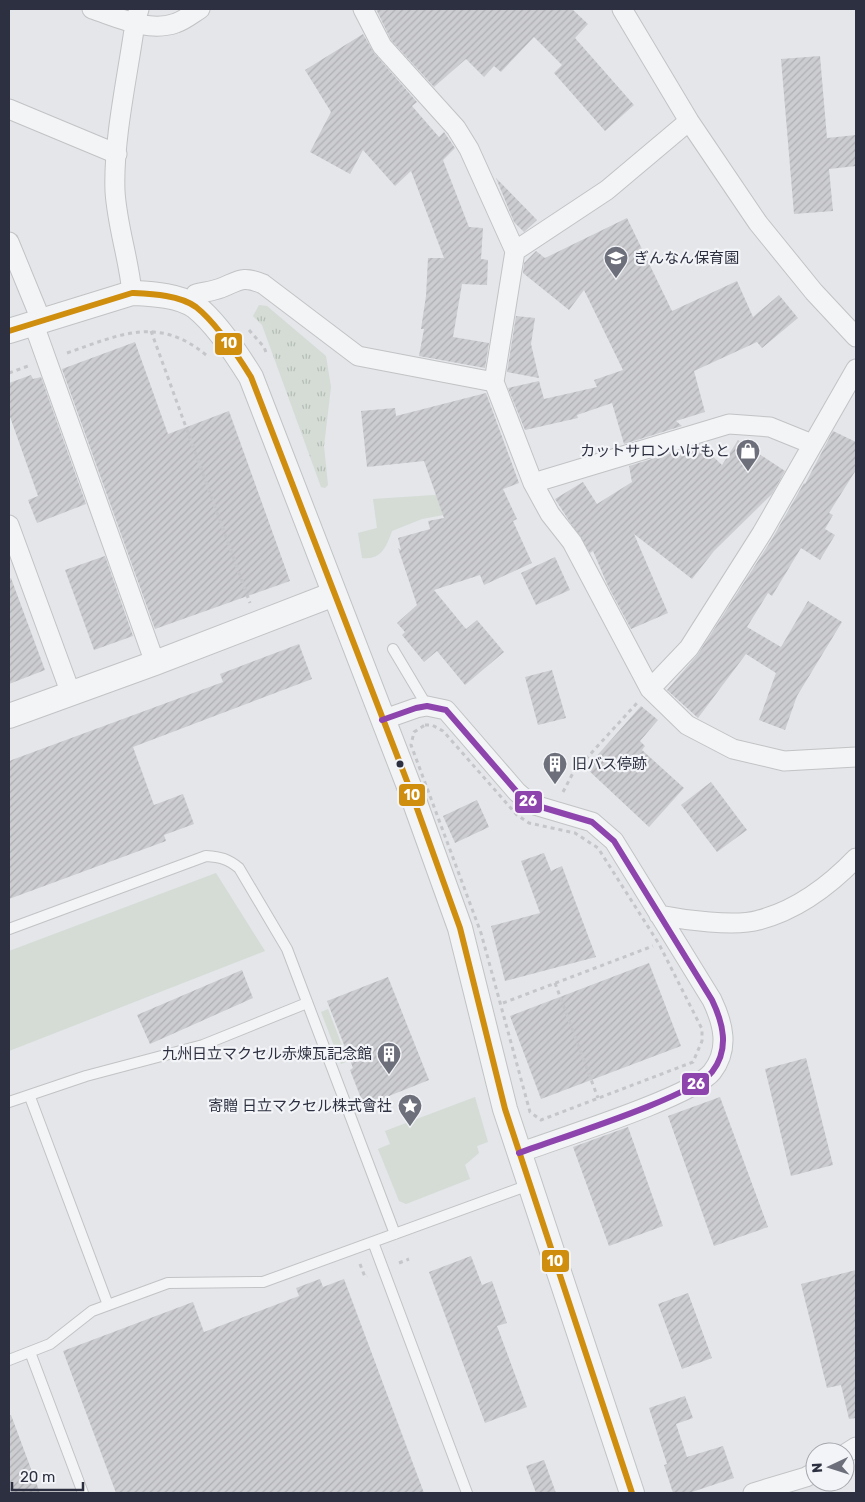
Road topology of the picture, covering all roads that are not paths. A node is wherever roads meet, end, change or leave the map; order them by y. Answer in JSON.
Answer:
{"nodes":[{"id":1,"x":92,"y":9,"type":"edge"},
{"id":2,"x":200,"y":9,"type":"edge"},
{"id":3,"x":363,"y":9,"type":"edge"},
{"id":4,"x":622,"y":9,"type":"edge"},
{"id":5,"x":137,"y":16,"type":"edge"},
{"id":6,"x":9,"y":109,"type":"edge"},
{"id":7,"x":690,"y":121,"type":"junction"},
{"id":8,"x":117,"y":154,"type":"junction"},
{"id":9,"x":9,"y":242,"type":"edge"},
{"id":10,"x":515,"y":251,"type":"junction"},
{"id":11,"x":132,"y":293,"type":"junction"},
{"id":12,"x":195,"y":307,"type":"junction"},
{"id":13,"x":37,"y":321,"type":"junction"},
{"id":14,"x":9,"y":331,"type":"edge"},
{"id":15,"x":856,"y":337,"type":"edge"},
{"id":16,"x":856,"y":369,"type":"edge"},
{"id":17,"x":494,"y":382,"type":"junction"},
{"id":18,"x":812,"y":444,"type":"junction"},
{"id":19,"x":533,"y":483,"type":"junction"},
{"id":20,"x":9,"y":526,"type":"edge"},
{"id":21,"x":334,"y":594,"type":"junction"},
{"id":22,"x":393,"y":649,"type":"dead end"},
{"id":23,"x":156,"y":663,"type":"junction"},
{"id":24,"x":650,"y":689,"type":"junction"},
{"id":25,"x":71,"y":694,"type":"junction"},
{"id":26,"x":427,"y":706,"type":"junction"},
{"id":27,"x":9,"y":716,"type":"edge"},
{"id":28,"x":382,"y":720,"type":"junction"},
{"id":29,"x":856,"y":758,"type":"edge"},
{"id":30,"x":856,"y":858,"type":"edge"},
{"id":31,"x":659,"y":915,"type":"junction"},
{"id":32,"x":9,"y":929,"type":"edge"},
{"id":33,"x":307,"y":1003,"type":"junction"},
{"id":34,"x":30,"y":1096,"type":"junction"},
{"id":35,"x":9,"y":1102,"type":"edge"},
{"id":36,"x":519,"y":1153,"type":"junction"},
{"id":37,"x":529,"y":1185,"type":"junction"},
{"id":38,"x":395,"y":1234,"type":"junction"},
{"id":39,"x":373,"y":1242,"type":"junction"},
{"id":40,"x":108,"y":1305,"type":"junction"},
{"id":41,"x":30,"y":1352,"type":"junction"},
{"id":42,"x":9,"y":1360,"type":"edge"},
{"id":43,"x":805,"y":1482,"type":"edge"},
{"id":44,"x":83,"y":1493,"type":"edge"},
{"id":45,"x":467,"y":1493,"type":"edge"},
{"id":46,"x":632,"y":1493,"type":"edge"},
{"id":47,"x":753,"y":1493,"type":"edge"}],
"edges":[{"from":1,"to":5,"type":"street"},
{"from":2,"to":5,"type":"street"},
{"from":3,"to":10,"type":"street"},
{"from":4,"to":7,"type":"street"},
{"from":5,"to":8,"type":"street"},
{"from":6,"to":8,"type":"street"},
{"from":7,"to":10,"type":"street"},
{"from":7,"to":15,"type":"street"},
{"from":8,"to":11,"type":"street"},
{"from":9,"to":13,"type":"street"},
{"from":10,"to":17,"type":"street"},
{"from":11,"to":12,"type":"street"},
{"from":11,"to":13,"type":"street"},
{"from":12,"to":17,"type":"street"},
{"from":12,"to":21,"type":"street"},
{"from":13,"to":14,"type":"street"},
{"from":13,"to":23,"type":"street"},
{"from":16,"to":18,"type":"street"},
{"from":17,"to":19,"type":"street"},
{"from":18,"to":19,"type":"street"},
{"from":18,"to":24,"type":"street"},
{"from":19,"to":24,"type":"street"},
{"from":20,"to":25,"type":"street"},
{"from":21,"to":23,"type":"street"},
{"from":21,"to":28,"type":"street"},
{"from":22,"to":26,"type":"lane"},
{"from":23,"to":25,"type":"street"},
{"from":24,"to":29,"type":"street"},
{"from":25,"to":27,"type":"street"},
{"from":26,"to":28,"type":"street"},
{"from":26,"to":31,"type":"street"},
{"from":28,"to":36,"type":"street"},
{"from":30,"to":31,"type":"street"},
{"from":31,"to":36,"type":"street"},
{"from":32,"to":33,"type":"lane"},
{"from":33,"to":34,"type":"lane"},
{"from":33,"to":38,"type":"lane"},
{"from":34,"to":35,"type":"lane"},
{"from":34,"to":40,"type":"lane"},
{"from":36,"to":37,"type":"street"},
{"from":37,"to":38,"type":"lane"},
{"from":37,"to":46,"type":"street"},
{"from":38,"to":39,"type":"lane"},
{"from":39,"to":40,"type":"lane"},
{"from":39,"to":45,"type":"lane"},
{"from":40,"to":41,"type":"lane"},
{"from":41,"to":42,"type":"lane"},
{"from":41,"to":44,"type":"lane"},
{"from":43,"to":47,"type":"street"}]}
